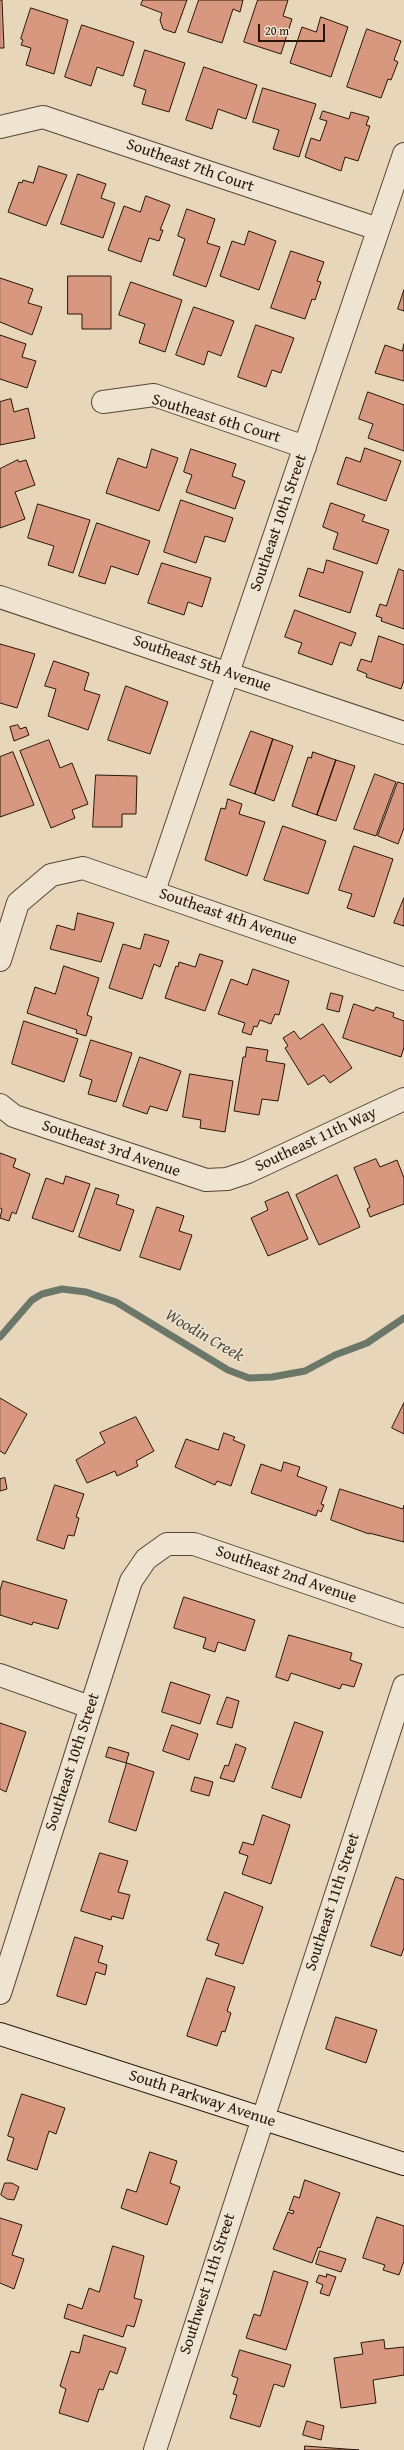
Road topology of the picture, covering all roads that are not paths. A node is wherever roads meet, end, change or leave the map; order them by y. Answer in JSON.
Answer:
{"nodes":[{"id":1,"x":0,"y":127,"type":"edge"},
{"id":2,"x":404,"y":154,"type":"edge"},
{"id":3,"x":378,"y":229,"type":"junction"},
{"id":4,"x":103,"y":402,"type":"dead end"},
{"id":5,"x":305,"y":447,"type":"junction"},
{"id":6,"x":0,"y":597,"type":"edge"},
{"id":7,"x":228,"y":672,"type":"junction"},
{"id":8,"x":404,"y":733,"type":"edge"},
{"id":9,"x":154,"y":891,"type":"junction"},
{"id":10,"x":0,"y":960,"type":"edge"},
{"id":11,"x":404,"y":978,"type":"edge"},
{"id":12,"x":404,"y":1099,"type":"edge"},
{"id":13,"x":0,"y":1105,"type":"edge"},
{"id":14,"x":227,"y":1179,"type":"joint"},
{"id":15,"x":167,"y":1544,"type":"joint"},
{"id":16,"x":404,"y":1616,"type":"edge"},
{"id":17,"x":0,"y":1675,"type":"edge"},
{"id":18,"x":404,"y":1686,"type":"edge"},
{"id":19,"x":90,"y":1707,"type":"junction"},
{"id":20,"x":0,"y":1993,"type":"edge"},
{"id":21,"x":0,"y":2034,"type":"edge"},
{"id":22,"x":262,"y":2118,"type":"junction"},
{"id":23,"x":404,"y":2164,"type":"edge"},
{"id":24,"x":155,"y":2450,"type":"edge"}],
"edges":[{"from":1,"to":3,"type":"street","name":"Southeast 7th Court"},
{"from":2,"to":3,"type":"street","name":"Southeast 10th Street"},
{"from":3,"to":5,"type":"street","name":"Southeast 10th Street"},
{"from":4,"to":5,"type":"street","name":"Southeast 6th Court"},
{"from":5,"to":7,"type":"street","name":"Southeast 10th Street"},
{"from":6,"to":7,"type":"street","name":"Southeast 5th Avenue"},
{"from":7,"to":8,"type":"street","name":"Southeast 5th Avenue"},
{"from":7,"to":9,"type":"street","name":"Southeast 10th Street"},
{"from":9,"to":10,"type":"street","name":"Southeast 4th Avenue"},
{"from":9,"to":11,"type":"street","name":"Southeast 4th Avenue"},
{"from":12,"to":14,"type":"street","name":"Southeast 11th Way"},
{"from":13,"to":14,"type":"street","name":"Southeast 3rd Avenue"},
{"from":15,"to":16,"type":"street","name":"Southeast 2nd Avenue"},
{"from":15,"to":19,"type":"street","name":"Southeast 10th Street"},
{"from":17,"to":19,"type":"street"},
{"from":18,"to":22,"type":"street","name":"Southeast 11th Street"},
{"from":19,"to":20,"type":"street","name":"Southeast 10th Street"},
{"from":21,"to":22,"type":"street","name":"South Parkway Avenue"},
{"from":22,"to":23,"type":"street","name":"South Parkway Avenue"},
{"from":22,"to":24,"type":"street","name":"Southwest 11th Street"}]}
